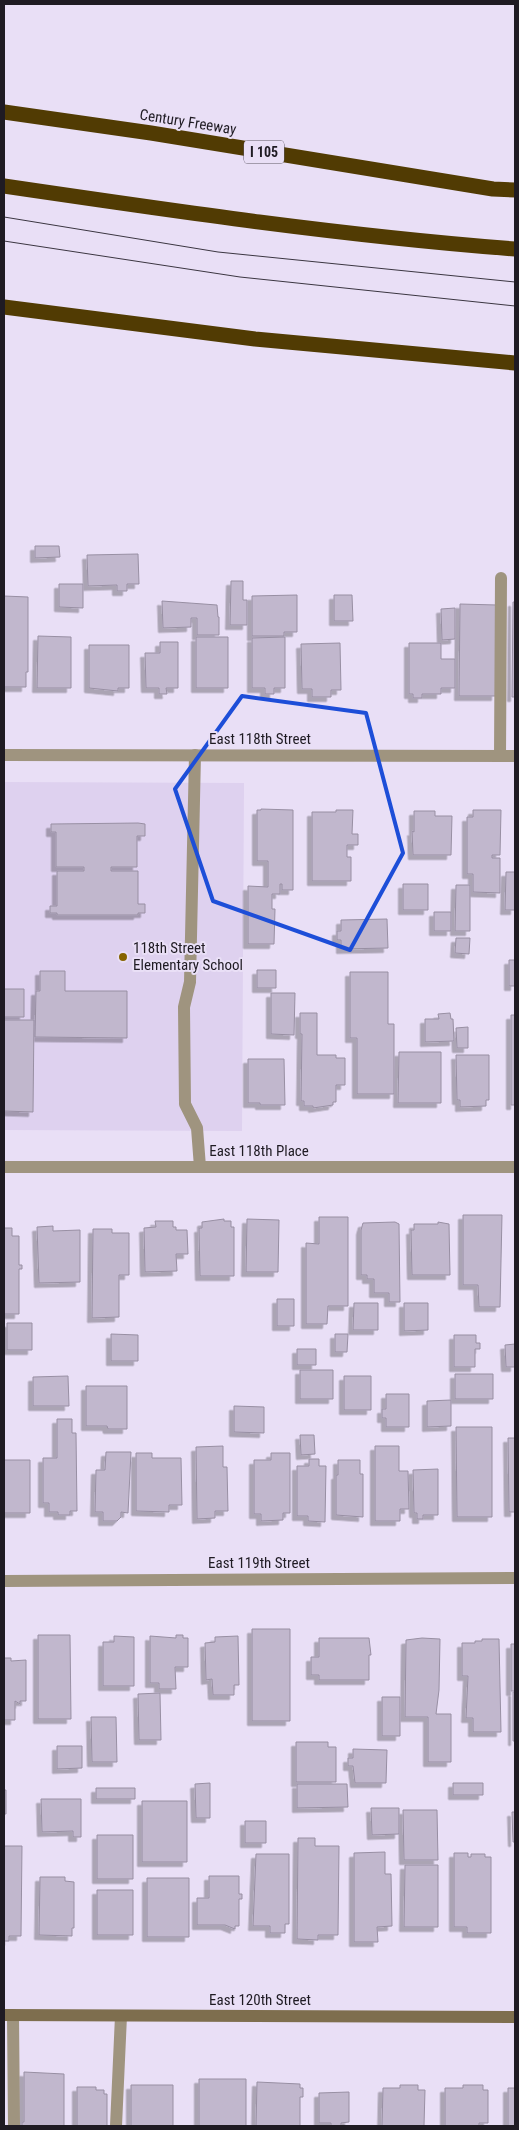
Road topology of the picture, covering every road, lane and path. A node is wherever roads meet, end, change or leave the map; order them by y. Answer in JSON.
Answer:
{"nodes":[{"id":1,"x":4,"y":112,"type":"edge"},
{"id":2,"x":4,"y":186,"type":"edge"},
{"id":3,"x":515,"y":190,"type":"edge"},
{"id":4,"x":515,"y":249,"type":"edge"},
{"id":5,"x":4,"y":307,"type":"edge"},
{"id":6,"x":515,"y":363,"type":"edge"},
{"id":7,"x":501,"y":578,"type":"dead end"},
{"id":8,"x":4,"y":755,"type":"edge"},
{"id":9,"x":195,"y":756,"type":"junction"},
{"id":10,"x":500,"y":756,"type":"junction"},
{"id":11,"x":515,"y":756,"type":"edge"},
{"id":12,"x":4,"y":1167,"type":"edge"},
{"id":13,"x":200,"y":1167,"type":"junction"},
{"id":14,"x":515,"y":1167,"type":"edge"},
{"id":15,"x":515,"y":1578,"type":"edge"},
{"id":16,"x":4,"y":1580,"type":"edge"},
{"id":17,"x":8,"y":2016,"type":"edge"},
{"id":18,"x":121,"y":2016,"type":"junction"},
{"id":19,"x":515,"y":2017,"type":"edge"},
{"id":20,"x":14,"y":2126,"type":"edge"},
{"id":21,"x":116,"y":2126,"type":"edge"}],
"edges":[{"from":1,"to":3,"type":"highway","name":"Century Freeway","number":"I 105"},
{"from":2,"to":4,"type":"highway"},
{"from":5,"to":6,"type":"highway"},
{"from":7,"to":10,"type":"street"},
{"from":8,"to":9,"type":"street","name":"East 118th Street"},
{"from":9,"to":10,"type":"street","name":"East 118th Street"},
{"from":9,"to":13,"type":"street"},
{"from":10,"to":11,"type":"street","name":"East 118th Street"},
{"from":12,"to":13,"type":"street","name":"East 118th Place"},
{"from":13,"to":14,"type":"street","name":"East 118th Place"},
{"from":15,"to":16,"type":"street","name":"East 119th Street"},
{"from":17,"to":18,"type":"street","name":"East 120th Street"},
{"from":17,"to":20,"type":"street"},
{"from":18,"to":19,"type":"street","name":"East 120th Street"},
{"from":18,"to":21,"type":"street"}]}
